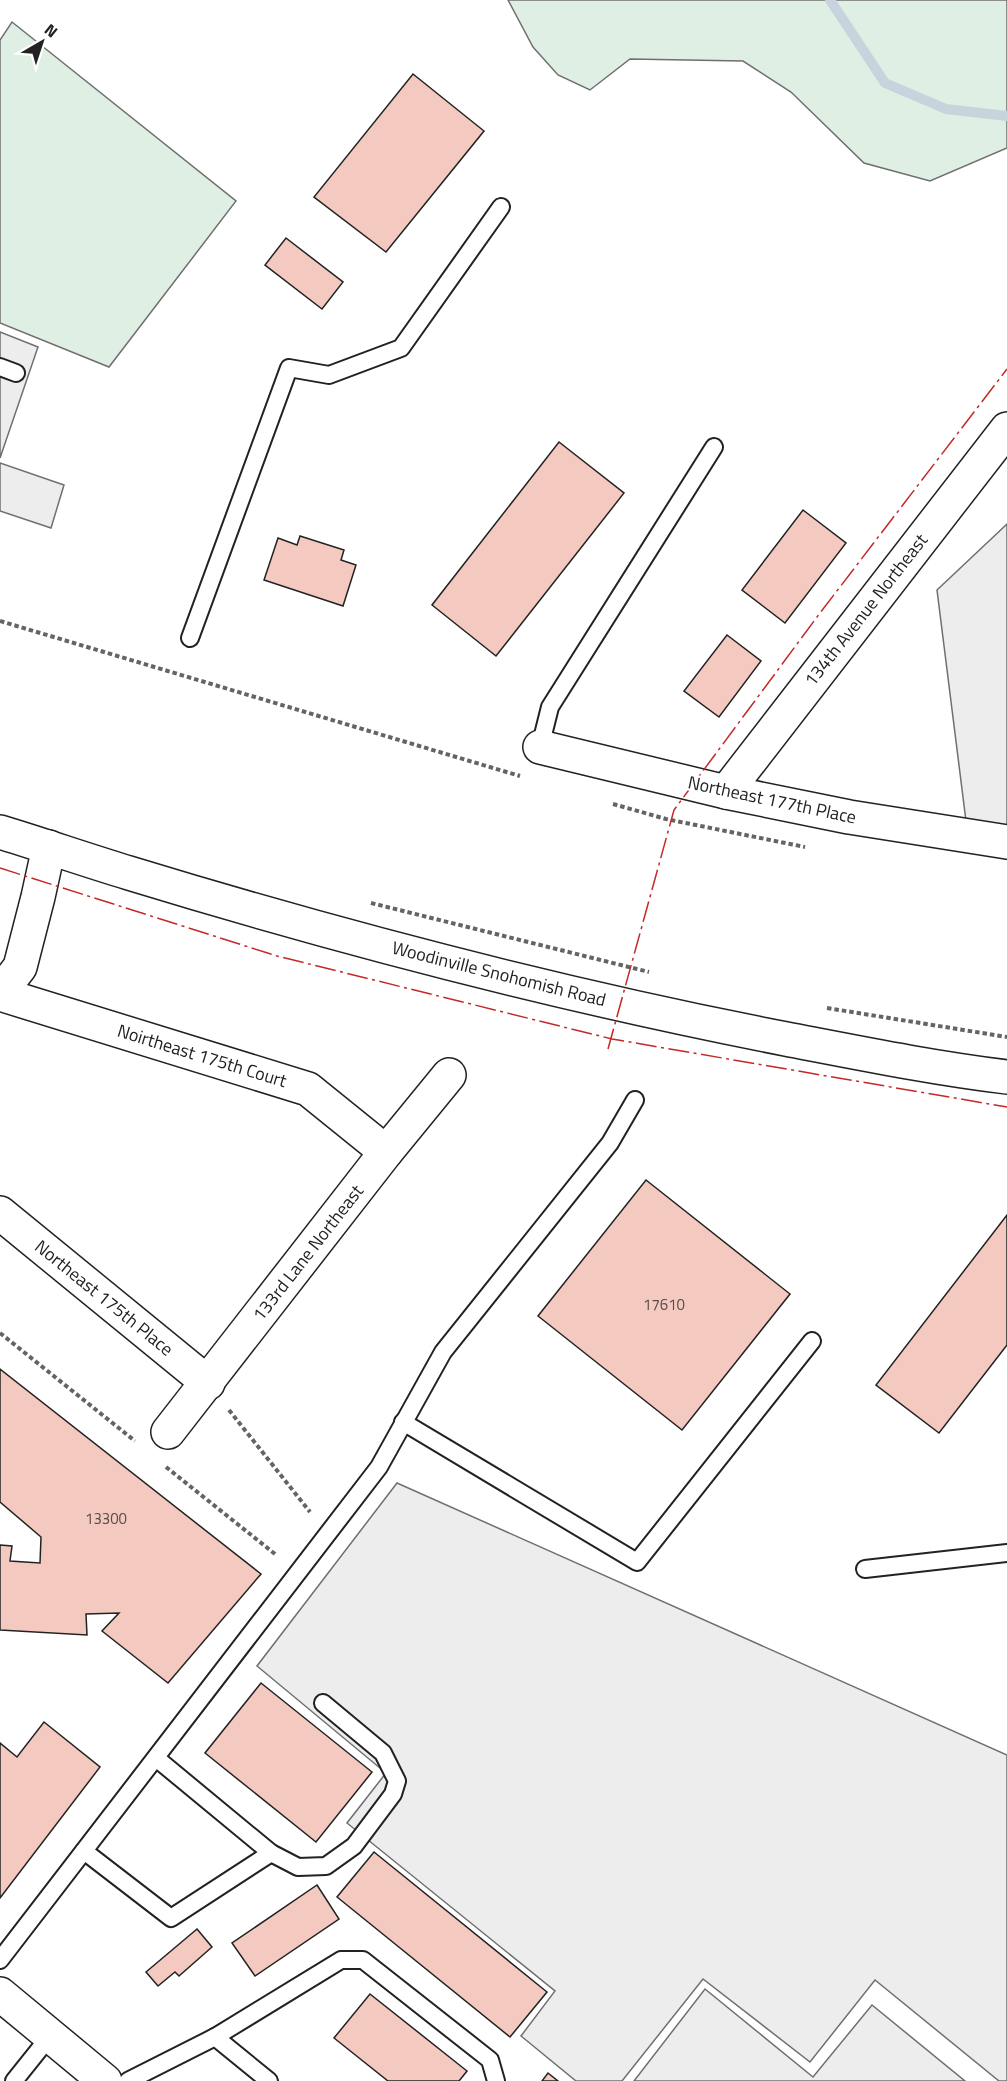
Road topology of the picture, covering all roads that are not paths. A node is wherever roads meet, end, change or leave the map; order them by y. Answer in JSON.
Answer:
{"nodes":[{"id":1,"x":501,"y":207,"type":"dead end"},
{"id":2,"x":0,"y":367,"type":"edge"},
{"id":3,"x":16,"y":373,"type":"dead end"},
{"id":4,"x":1007,"y":429,"type":"edge"},
{"id":5,"x":714,"y":447,"type":"dead end"},
{"id":6,"x":190,"y":638,"type":"dead end"},
{"id":7,"x":540,"y":747,"type":"joint"},
{"id":8,"x":726,"y":792,"type":"junction"},
{"id":9,"x":0,"y":832,"type":"edge"},
{"id":10,"x":1007,"y":842,"type":"edge"},
{"id":11,"x":48,"y":847,"type":"junction"},
{"id":12,"x":0,"y":993,"type":"edge"},
{"id":13,"x":449,"y":1075,"type":"dead end"},
{"id":14,"x":1007,"y":1077,"type":"edge"},
{"id":15,"x":635,"y":1100,"type":"dead end"},
{"id":16,"x":386,"y":1152,"type":"junction"},
{"id":17,"x":0,"y":1213,"type":"edge"},
{"id":18,"x":812,"y":1341,"type":"dead end"},
{"id":19,"x":208,"y":1383,"type":"junction"},
{"id":20,"x":403,"y":1422,"type":"junction"},
{"id":21,"x":168,"y":1432,"type":"dead end"},
{"id":22,"x":1007,"y":1553,"type":"edge"},
{"id":23,"x":866,"y":1569,"type":"dead end"},
{"id":24,"x":323,"y":1703,"type":"dead end"},
{"id":25,"x":156,"y":1758,"type":"junction"},
{"id":26,"x":84,"y":1851,"type":"junction"},
{"id":27,"x":272,"y":1853,"type":"junction"},
{"id":28,"x":0,"y":1960,"type":"edge"},
{"id":29,"x":0,"y":1995,"type":"edge"},
{"id":30,"x":50,"y":2036,"type":"junction"},
{"id":31,"x":215,"y":2037,"type":"junction"},
{"id":32,"x":14,"y":2081,"type":"edge"},
{"id":33,"x":105,"y":2081,"type":"edge"},
{"id":34,"x":128,"y":2081,"type":"edge"},
{"id":35,"x":269,"y":2081,"type":"edge"},
{"id":36,"x":496,"y":2081,"type":"edge"}],
"edges":[{"from":1,"to":6,"type":"lane"},
{"from":2,"to":3,"type":"lane"},
{"from":4,"to":8,"type":"street","name":"134th Avenue Northeast"},
{"from":5,"to":7,"type":"lane"},
{"from":7,"to":8,"type":"street","name":"Northeast 177th Place"},
{"from":8,"to":10,"type":"street","name":"Northeast 177th Place"},
{"from":9,"to":11,"type":"street","name":"Woodinville Snohomish Road"},
{"from":11,"to":12,"type":"street"},
{"from":11,"to":14,"type":"street","name":"Woodinville Snohomish Road"},
{"from":12,"to":16,"type":"street","name":"Noirtheast 175th Court"},
{"from":13,"to":16,"type":"street","name":"133rd Lane Northeast"},
{"from":15,"to":20,"type":"lane"},
{"from":16,"to":19,"type":"street","name":"133rd Lane Northeast"},
{"from":17,"to":19,"type":"street","name":"Northeast 175th Place"},
{"from":18,"to":20,"type":"lane"},
{"from":19,"to":21,"type":"street","name":"133rd Lane Northeast"},
{"from":20,"to":25,"type":"lane"},
{"from":22,"to":23,"type":"lane"},
{"from":24,"to":27,"type":"lane"},
{"from":25,"to":26,"type":"lane"},
{"from":25,"to":27,"type":"lane"},
{"from":26,"to":27,"type":"lane"},
{"from":26,"to":28,"type":"lane"},
{"from":29,"to":30,"type":"street"},
{"from":30,"to":32,"type":"lane"},
{"from":30,"to":33,"type":"street"},
{"from":31,"to":34,"type":"lane"},
{"from":31,"to":35,"type":"lane"},
{"from":31,"to":36,"type":"lane"}]}
